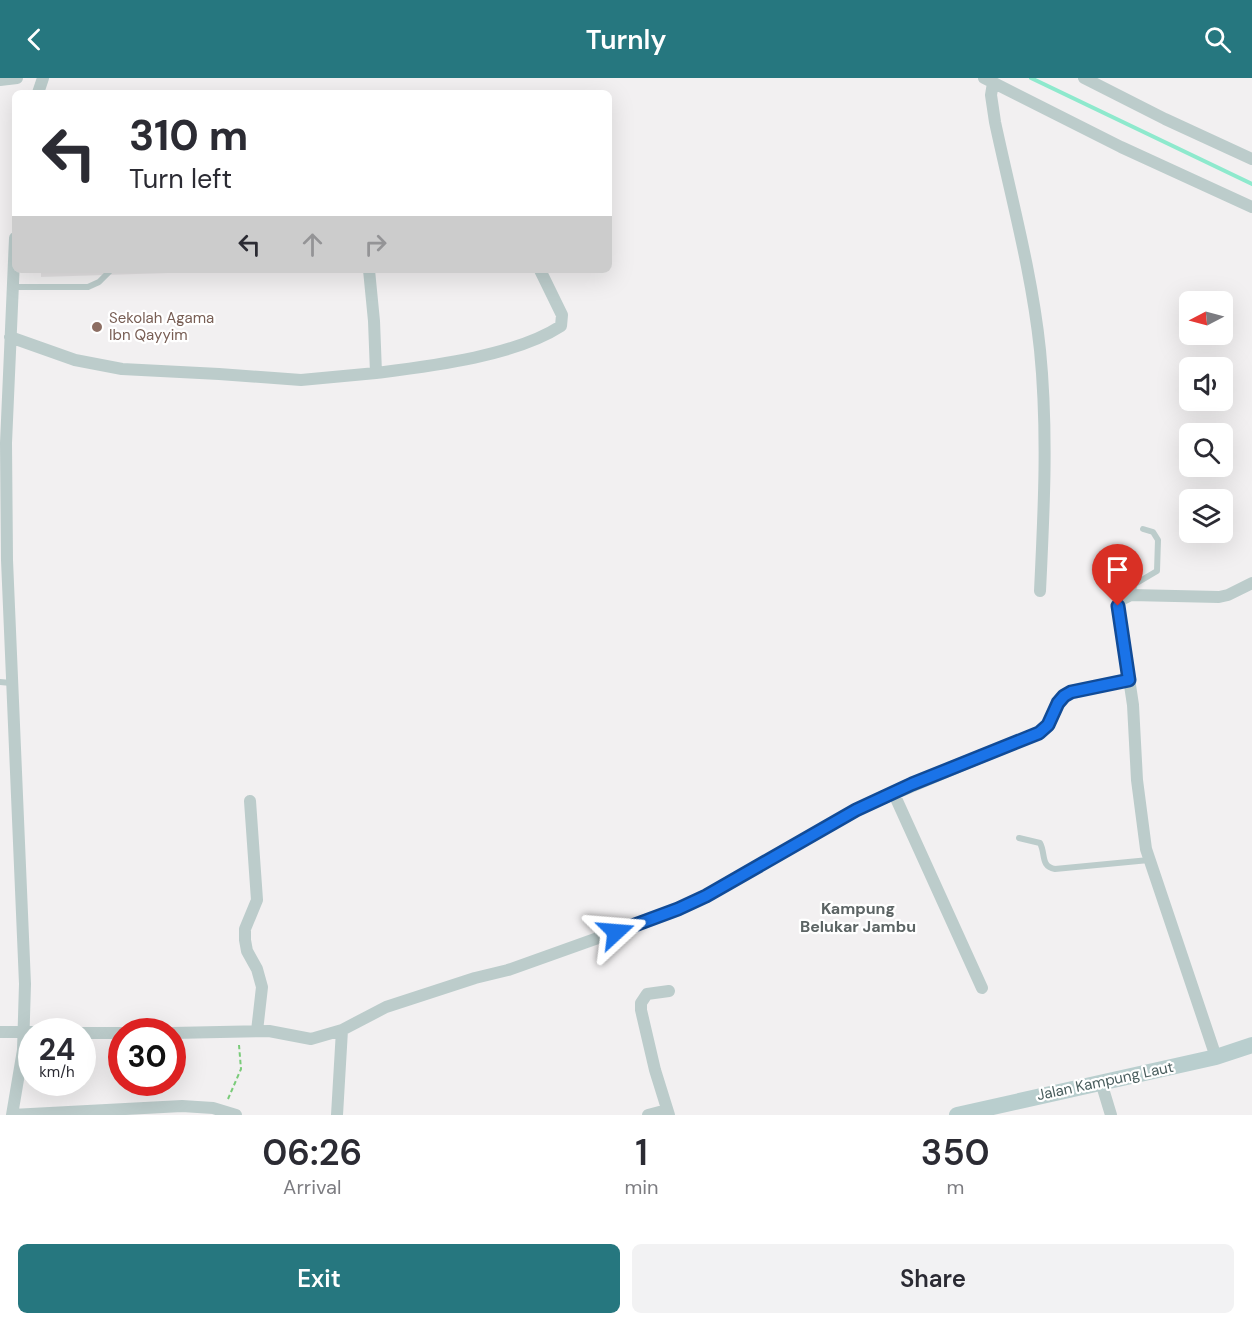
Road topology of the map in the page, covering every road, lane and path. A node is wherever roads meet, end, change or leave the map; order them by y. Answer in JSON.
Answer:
{"nodes":[{"id":1,"x":17,"y":78,"type":"edge"},
{"id":2,"x":1084,"y":78,"type":"edge"},
{"id":3,"x":0,"y":80,"type":"edge"},
{"id":4,"x":988,"y":80,"type":"edge"},
{"id":5,"x":1252,"y":159,"type":"edge"},
{"id":6,"x":1252,"y":207,"type":"edge"},
{"id":7,"x":14,"y":273,"type":"edge"},
{"id":8,"x":108,"y":273,"type":"edge"},
{"id":9,"x":369,"y":273,"type":"edge"},
{"id":10,"x":541,"y":273,"type":"edge"},
{"id":11,"x":0,"y":282,"type":"edge"},
{"id":12,"x":13,"y":287,"type":"junction"},
{"id":13,"x":10,"y":337,"type":"junction"},
{"id":14,"x":376,"y":374,"type":"junction"},
{"id":15,"x":1143,"y":530,"type":"dead end"},
{"id":16,"x":1252,"y":583,"type":"edge"},
{"id":17,"x":1040,"y":591,"type":"dead end"},
{"id":18,"x":1131,"y":595,"type":"junction"},
{"id":19,"x":1129,"y":680,"type":"junction"},
{"id":20,"x":5,"y":682,"type":"edge"},
{"id":21,"x":894,"y":794,"type":"junction"},
{"id":22,"x":250,"y":801,"type":"dead end"},
{"id":23,"x":1019,"y":838,"type":"dead end"},
{"id":24,"x":1149,"y":860,"type":"junction"},
{"id":25,"x":981,"y":988,"type":"dead end"},
{"id":26,"x":669,"y":991,"type":"dead end"},
{"id":27,"x":27,"y":1018,"type":"edge"},
{"id":28,"x":342,"y":1030,"type":"junction"},
{"id":29,"x":251,"y":1031,"type":"junction"},
{"id":30,"x":0,"y":1032,"type":"edge"},
{"id":31,"x":18,"y":1032,"type":"edge"},
{"id":32,"x":186,"y":1033,"type":"edge"},
{"id":33,"x":1252,"y":1045,"type":"edge"},
{"id":34,"x":1216,"y":1057,"type":"junction"},
{"id":35,"x":1101,"y":1082,"type":"junction"},
{"id":36,"x":18,"y":1084,"type":"edge"},
{"id":37,"x":668,"y":1112,"type":"edge"},
{"id":38,"x":230,"y":1113,"type":"edge"},
{"id":39,"x":12,"y":1115,"type":"edge"},
{"id":40,"x":337,"y":1115,"type":"edge"},
{"id":41,"x":648,"y":1115,"type":"edge"},
{"id":42,"x":957,"y":1115,"type":"edge"},
{"id":43,"x":1111,"y":1115,"type":"edge"}],
"edges":[{"from":1,"to":3,"type":"street"},
{"from":2,"to":5,"type":"street"},
{"from":4,"to":6,"type":"street"},
{"from":4,"to":17,"type":"street"},
{"from":7,"to":12,"type":"street"},
{"from":8,"to":12,"type":"lane"},
{"from":9,"to":14,"type":"street"},
{"from":10,"to":14,"type":"street"},
{"from":11,"to":12,"type":"street"},
{"from":12,"to":13,"type":"street"},
{"from":13,"to":14,"type":"street"},
{"from":13,"to":20,"type":"street"},
{"from":15,"to":18,"type":"lane"},
{"from":16,"to":18,"type":"street"},
{"from":18,"to":19,"type":"street"},
{"from":19,"to":21,"type":"street"},
{"from":19,"to":24,"type":"street"},
{"from":20,"to":27,"type":"street"},
{"from":21,"to":25,"type":"street"},
{"from":21,"to":28,"type":"street"},
{"from":22,"to":29,"type":"street"},
{"from":23,"to":24,"type":"lane"},
{"from":24,"to":34,"type":"street"},
{"from":26,"to":37,"type":"street"},
{"from":28,"to":29,"type":"street"},
{"from":28,"to":40,"type":"street"},
{"from":29,"to":32,"type":"street"},
{"from":29,"to":38,"type":"path"},
{"from":30,"to":31,"type":"street"},
{"from":33,"to":34,"type":"street","name":"Jalan Kampung Laut"},
{"from":34,"to":35,"type":"street","name":"Jalan Kampung Laut"},
{"from":35,"to":42,"type":"street","name":"Jalan Kampung Laut"},
{"from":35,"to":43,"type":"street"},
{"from":36,"to":39,"type":"street"},
{"from":37,"to":41,"type":"street"},
{"from":38,"to":39,"type":"street"}]}
